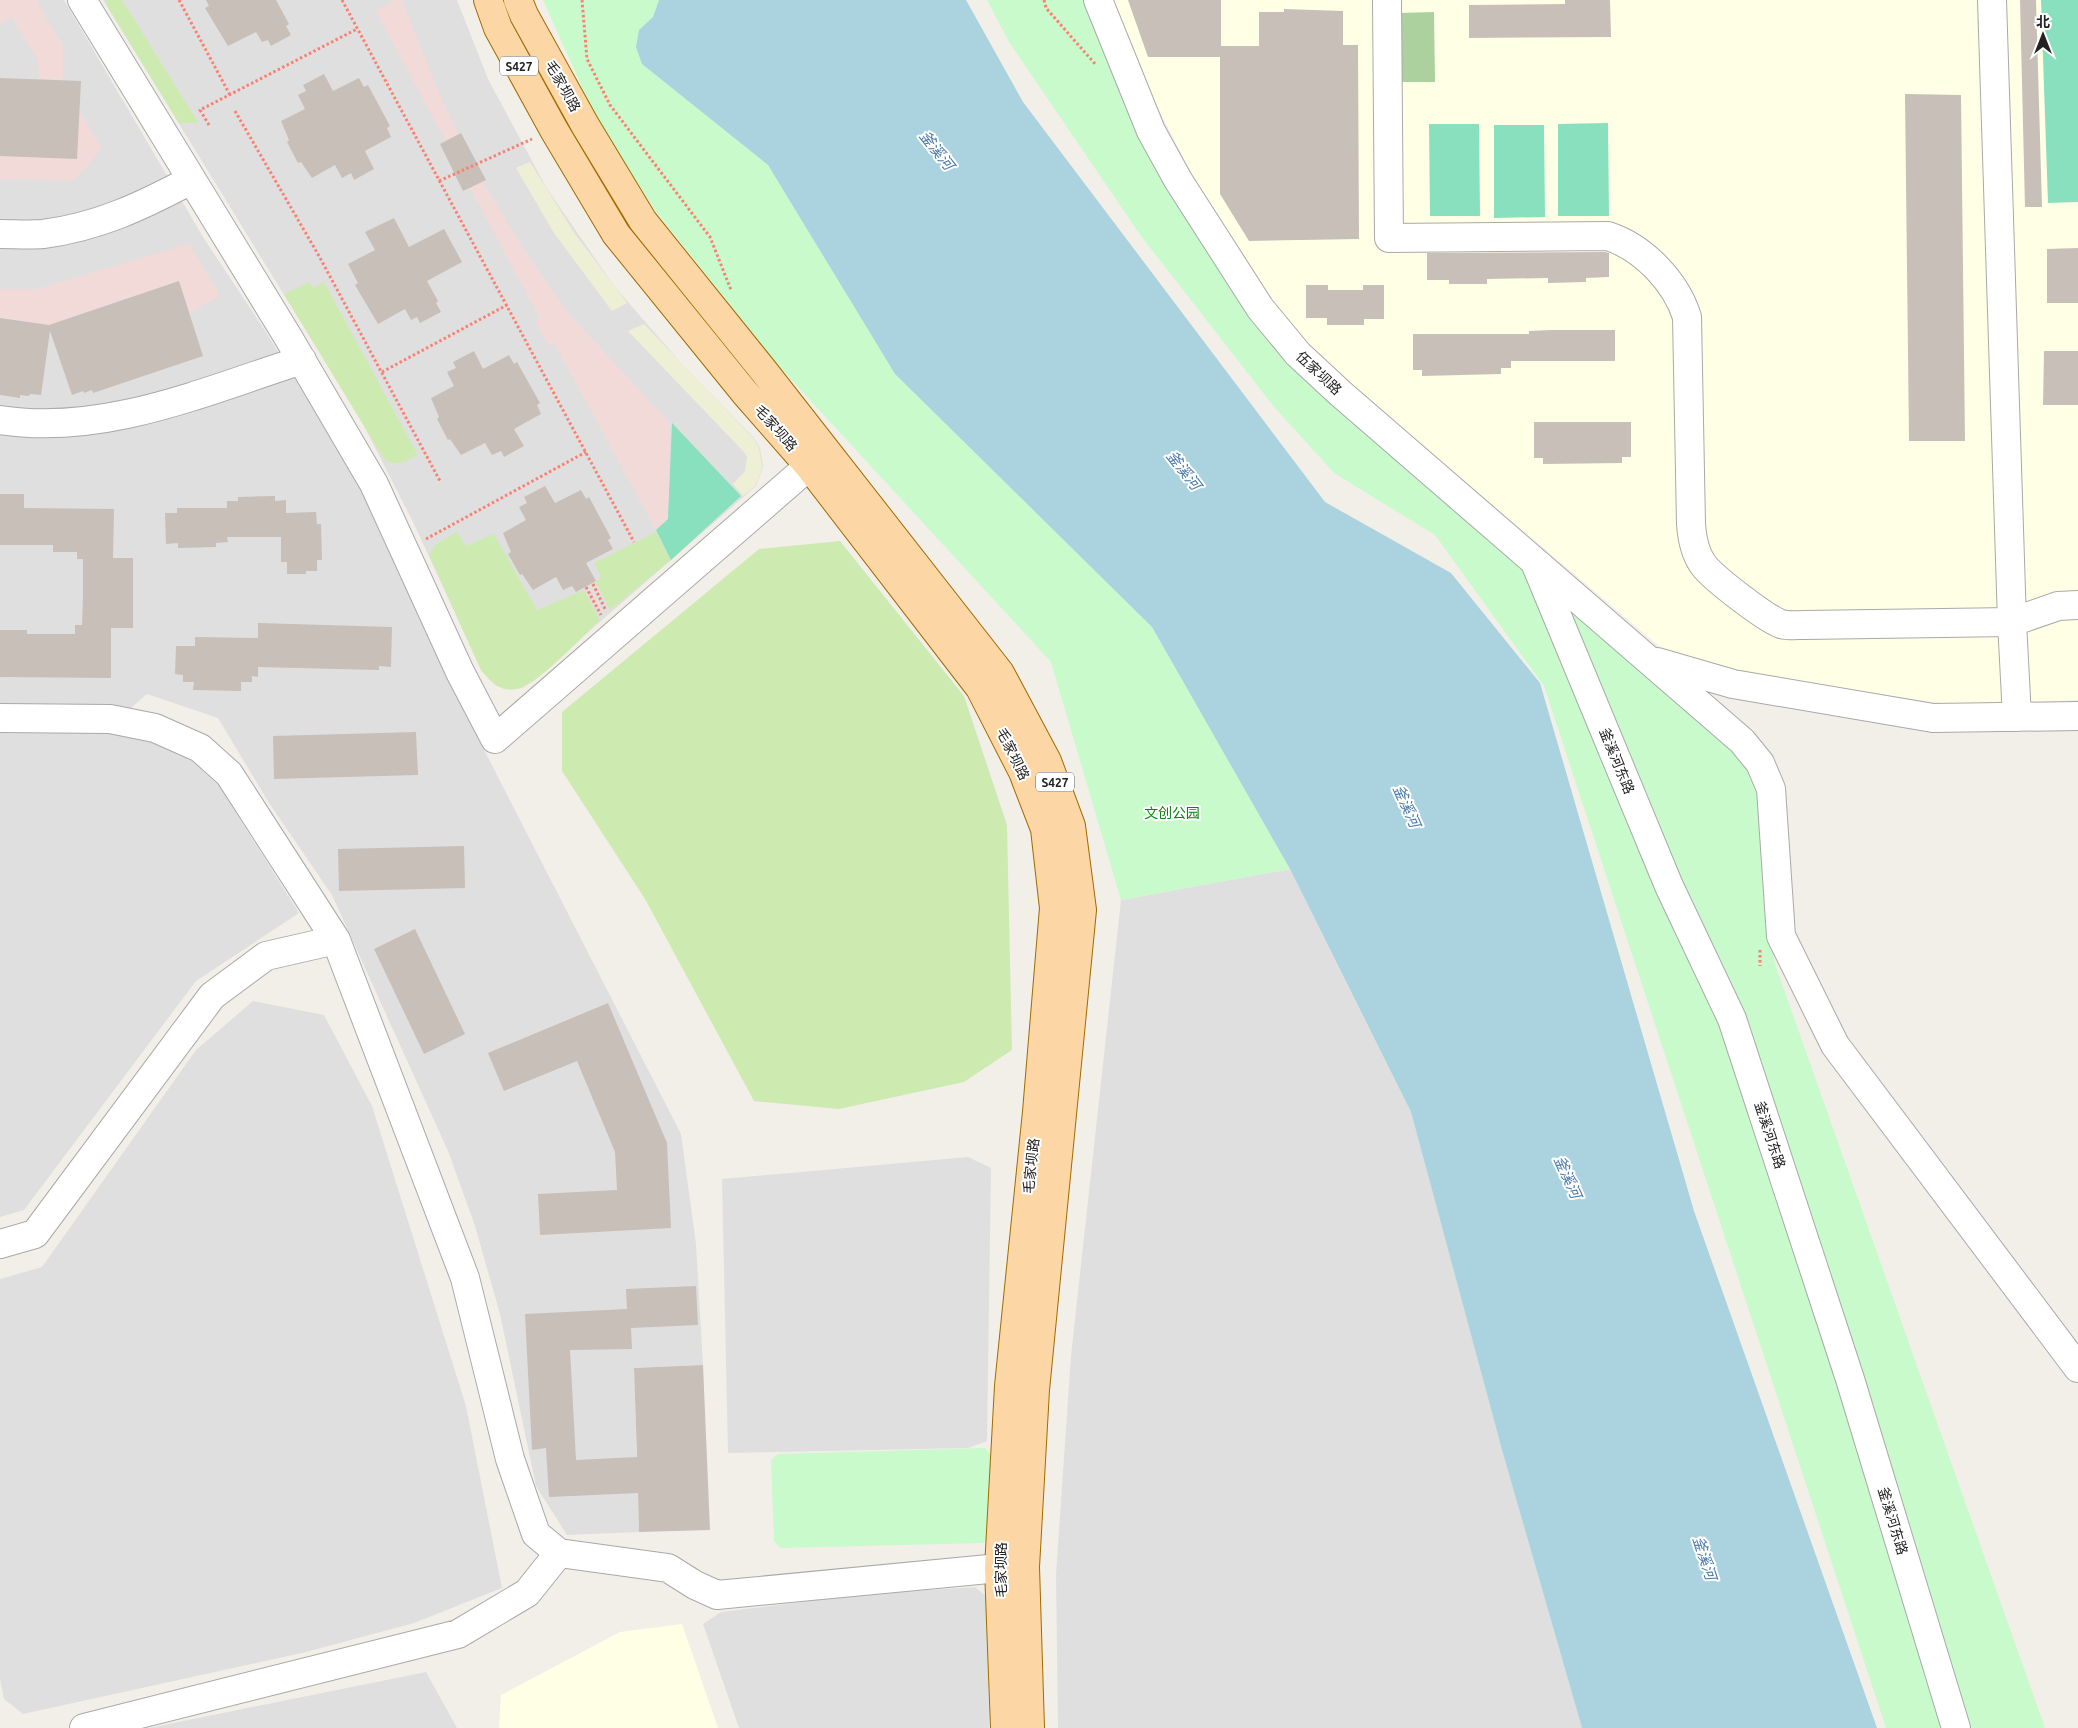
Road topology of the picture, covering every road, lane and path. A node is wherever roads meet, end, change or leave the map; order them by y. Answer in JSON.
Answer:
{"nodes":[{"id":1,"x":82,"y":0,"type":"edge"},
{"id":2,"x":179,"y":0,"type":"edge"},
{"id":3,"x":342,"y":0,"type":"edge"},
{"id":4,"x":488,"y":0,"type":"edge"},
{"id":5,"x":518,"y":0,"type":"edge"},
{"id":6,"x":582,"y":0,"type":"edge"},
{"id":7,"x":1098,"y":0,"type":"edge"},
{"id":8,"x":1388,"y":0,"type":"edge"},
{"id":9,"x":1992,"y":0,"type":"edge"},
{"id":10,"x":357,"y":29,"type":"junction"},
{"id":11,"x":230,"y":95,"type":"junction"},
{"id":12,"x":236,"y":111,"type":"dead end"},
{"id":13,"x":209,"y":126,"type":"dead end"},
{"id":14,"x":554,"y":130,"type":"junction"},
{"id":15,"x":191,"y":180,"type":"junction"},
{"id":16,"x":439,"y":181,"type":"junction"},
{"id":17,"x":0,"y":234,"type":"edge"},
{"id":18,"x":735,"y":299,"type":"dead end"},
{"id":19,"x":507,"y":305,"type":"junction"},
{"id":20,"x":302,"y":360,"type":"junction"},
{"id":21,"x":382,"y":372,"type":"junction"},
{"id":22,"x":0,"y":420,"type":"edge"},
{"id":23,"x":586,"y":452,"type":"junction"},
{"id":24,"x":809,"y":466,"type":"junction"},
{"id":25,"x":440,"y":481,"type":"dead end"},
{"id":26,"x":634,"y":542,"type":"dead end"},
{"id":27,"x":406,"y":551,"type":"junction"},
{"id":28,"x":1534,"y":561,"type":"junction"},
{"id":29,"x":593,"y":584,"type":"dead end"},
{"id":30,"x":586,"y":587,"type":"dead end"},
{"id":31,"x":2078,"y":604,"type":"edge"},
{"id":32,"x":608,"y":614,"type":"dead end"},
{"id":33,"x":603,"y":618,"type":"dead end"},
{"id":34,"x":2012,"y":622,"type":"junction"},
{"id":35,"x":1648,"y":660,"type":"junction"},
{"id":36,"x":2078,"y":716,"type":"edge"},
{"id":37,"x":2017,"y":717,"type":"junction"},
{"id":38,"x":0,"y":718,"type":"edge"},
{"id":39,"x":336,"y":940,"type":"junction"},
{"id":40,"x":0,"y":1244,"type":"edge"},
{"id":41,"x":2078,"y":1368,"type":"edge"},
{"id":42,"x":559,"y":1554,"type":"junction"},
{"id":43,"x":1000,"y":1568,"type":"junction"},
{"id":44,"x":84,"y":1728,"type":"edge"},
{"id":45,"x":1005,"y":1728,"type":"edge"},
{"id":46,"x":1030,"y":1728,"type":"edge"},
{"id":47,"x":1956,"y":1728,"type":"edge"}],
"edges":[{"from":1,"to":15,"type":"street"},
{"from":2,"to":11,"type":"path"},
{"from":3,"to":10,"type":"path"},
{"from":4,"to":14,"type":"main road","name":"毛家坝路","number":"S427"},
{"from":5,"to":46,"type":"main road","name":"毛家坝路","number":"S427"},
{"from":6,"to":18,"type":"path"},
{"from":7,"to":28,"type":"street","name":"伍家坝路"},
{"from":8,"to":34,"type":"street"},
{"from":9,"to":34,"type":"street"},
{"from":10,"to":11,"type":"path"},
{"from":10,"to":16,"type":"path"},
{"from":11,"to":13,"type":"path"},
{"from":12,"to":21,"type":"path"},
{"from":14,"to":16,"type":"path"},
{"from":14,"to":24,"type":"main road","name":"毛家坝路","number":"S427"},
{"from":15,"to":17,"type":"street"},
{"from":15,"to":20,"type":"street"},
{"from":16,"to":19,"type":"path"},
{"from":19,"to":21,"type":"path"},
{"from":19,"to":23,"type":"path"},
{"from":20,"to":22,"type":"street"},
{"from":20,"to":27,"type":"street"},
{"from":21,"to":25,"type":"path"},
{"from":23,"to":26,"type":"path"},
{"from":23,"to":27,"type":"path"},
{"from":24,"to":27,"type":"street"},
{"from":24,"to":43,"type":"main road","name":"毛家坝路","number":"S427"},
{"from":28,"to":35,"type":"street","name":"伍家坝路"},
{"from":28,"to":47,"type":"street","name":"釜溪河东路"},
{"from":29,"to":32,"type":"path"},
{"from":30,"to":33,"type":"path"},
{"from":31,"to":34,"type":"street"},
{"from":34,"to":37,"type":"street"},
{"from":35,"to":37,"type":"street"},
{"from":35,"to":41,"type":"street","name":"伍家坝路"},
{"from":36,"to":37,"type":"street"},
{"from":38,"to":39,"type":"street"},
{"from":39,"to":40,"type":"street"},
{"from":39,"to":42,"type":"street"},
{"from":42,"to":43,"type":"street"},
{"from":42,"to":44,"type":"street"},
{"from":43,"to":45,"type":"main road","name":"毛家坝路","number":"S427"}]}
